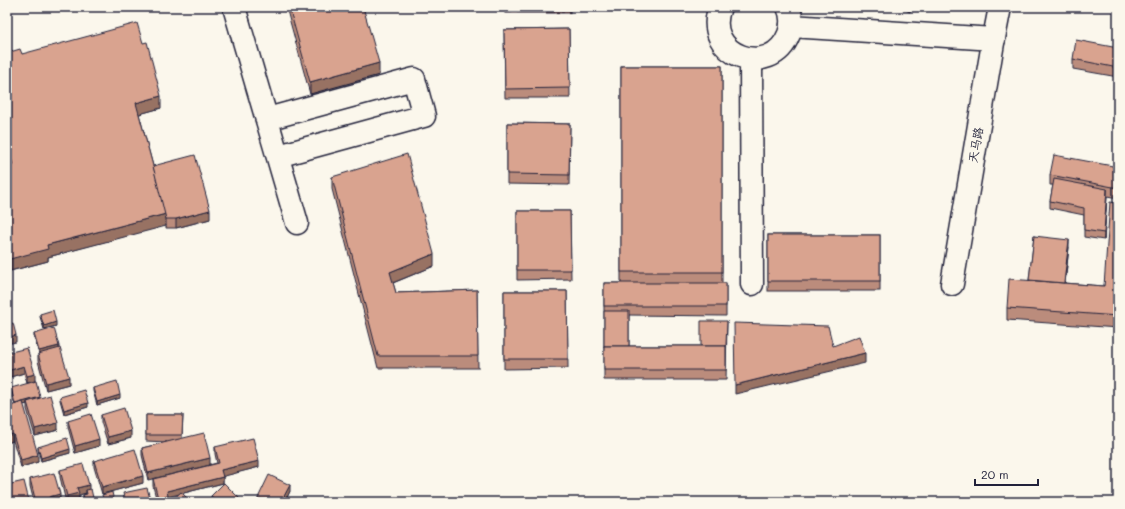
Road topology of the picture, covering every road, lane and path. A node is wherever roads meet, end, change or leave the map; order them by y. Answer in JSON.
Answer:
{"nodes":[{"id":1,"x":234,"y":7,"type":"edge"},
{"id":2,"x":720,"y":7,"type":"edge"},
{"id":3,"x":1000,"y":7,"type":"edge"},
{"id":4,"x":789,"y":16,"type":"edge"},
{"id":5,"x":994,"y":39,"type":"junction"},
{"id":6,"x":751,"y":59,"type":"junction"},
{"id":7,"x":267,"y":119,"type":"junction"},
{"id":8,"x":278,"y":156,"type":"junction"},
{"id":9,"x":297,"y":223,"type":"dead end"},
{"id":10,"x":752,"y":284,"type":"dead end"},
{"id":11,"x":952,"y":284,"type":"dead end"}],
"edges":[{"from":1,"to":7,"type":"street"},
{"from":2,"to":6,"type":"street"},
{"from":3,"to":5,"type":"street","name":"天马路"},
{"from":4,"to":5,"type":"street"},
{"from":4,"to":6,"type":"street"},
{"from":5,"to":11,"type":"street","name":"天马路"},
{"from":6,"to":10,"type":"street"},
{"from":7,"to":8,"type":"street"},
{"from":7,"to":8,"type":"street"},
{"from":8,"to":9,"type":"street"}]}
